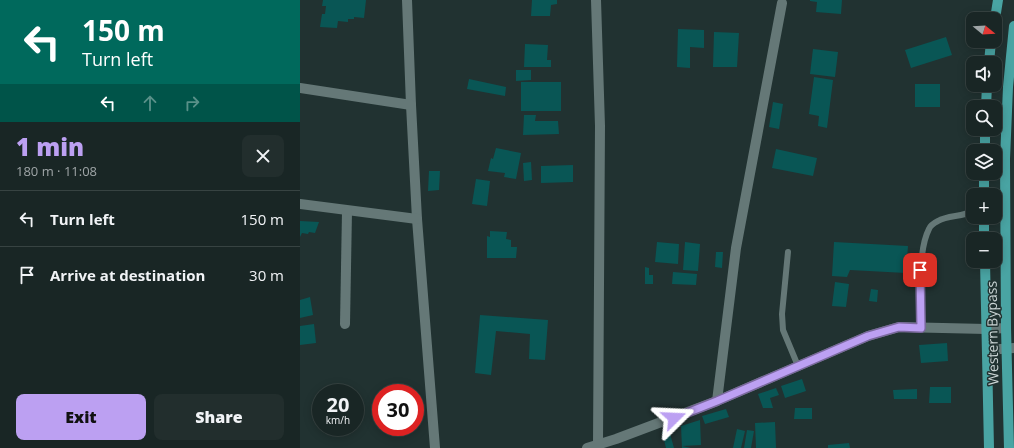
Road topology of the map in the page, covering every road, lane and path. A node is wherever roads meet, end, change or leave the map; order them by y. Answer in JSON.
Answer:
{"nodes":[{"id":1,"x":407,"y":0,"type":"edge"},
{"id":2,"x":596,"y":0,"type":"edge"},
{"id":3,"x":998,"y":0,"type":"edge"},
{"id":4,"x":782,"y":3,"type":"dead end"},
{"id":5,"x":995,"y":12,"type":"edge"},
{"id":6,"x":1014,"y":26,"type":"edge"},
{"id":7,"x":1011,"y":87,"type":"edge"},
{"id":8,"x":300,"y":88,"type":"edge"},
{"id":9,"x":410,"y":105,"type":"junction"},
{"id":10,"x":300,"y":204,"type":"edge"},
{"id":11,"x":347,"y":210,"type":"junction"},
{"id":12,"x":966,"y":214,"type":"edge"},
{"id":13,"x":417,"y":218,"type":"junction"},
{"id":14,"x":788,"y":252,"type":"dead end"},
{"id":15,"x":985,"y":268,"type":"edge"},
{"id":16,"x":345,"y":324,"type":"dead end"},
{"id":17,"x":921,"y":328,"type":"junction"},
{"id":18,"x":1006,"y":328,"type":"junction"},
{"id":19,"x":986,"y":329,"type":"junction"},
{"id":20,"x":1010,"y":348,"type":"edge"},
{"id":21,"x":987,"y":350,"type":"junction"},
{"id":22,"x":798,"y":366,"type":"junction"},
{"id":23,"x":717,"y":401,"type":"junction"},
{"id":24,"x":598,"y":444,"type":"junction"},
{"id":25,"x":616,"y":444,"type":"edge"},
{"id":26,"x":435,"y":448,"type":"edge"},
{"id":27,"x":587,"y":448,"type":"edge"},
{"id":28,"x":989,"y":448,"type":"edge"},
{"id":29,"x":1009,"y":448,"type":"edge"}],
"edges":[{"from":1,"to":9,"type":"street"},
{"from":2,"to":24,"type":"street"},
{"from":3,"to":5,"type":"main road"},
{"from":4,"to":23,"type":"street"},
{"from":6,"to":7,"type":"main road","name":"Western Bypass"},
{"from":7,"to":18,"type":"main road","name":"Western Bypass"},
{"from":8,"to":9,"type":"street"},
{"from":9,"to":13,"type":"street"},
{"from":10,"to":11,"type":"street"},
{"from":11,"to":13,"type":"street"},
{"from":11,"to":16,"type":"street"},
{"from":12,"to":17,"type":"lane"},
{"from":13,"to":26,"type":"street"},
{"from":14,"to":22,"type":"lane"},
{"from":15,"to":19,"type":"main road","name":"Western Bypass"},
{"from":17,"to":19,"type":"street"},
{"from":17,"to":22,"type":"street"},
{"from":18,"to":19,"type":"street"},
{"from":18,"to":20,"type":"main road","name":"Western Bypass"},
{"from":19,"to":21,"type":"main road","name":"Western Bypass"},
{"from":20,"to":21,"type":"street"},
{"from":20,"to":29,"type":"main road","name":"Western Bypass"},
{"from":21,"to":28,"type":"main road","name":"Western Bypass"},
{"from":22,"to":23,"type":"street"},
{"from":23,"to":25,"type":"street"},
{"from":24,"to":25,"type":"street"},
{"from":24,"to":27,"type":"street"}]}
